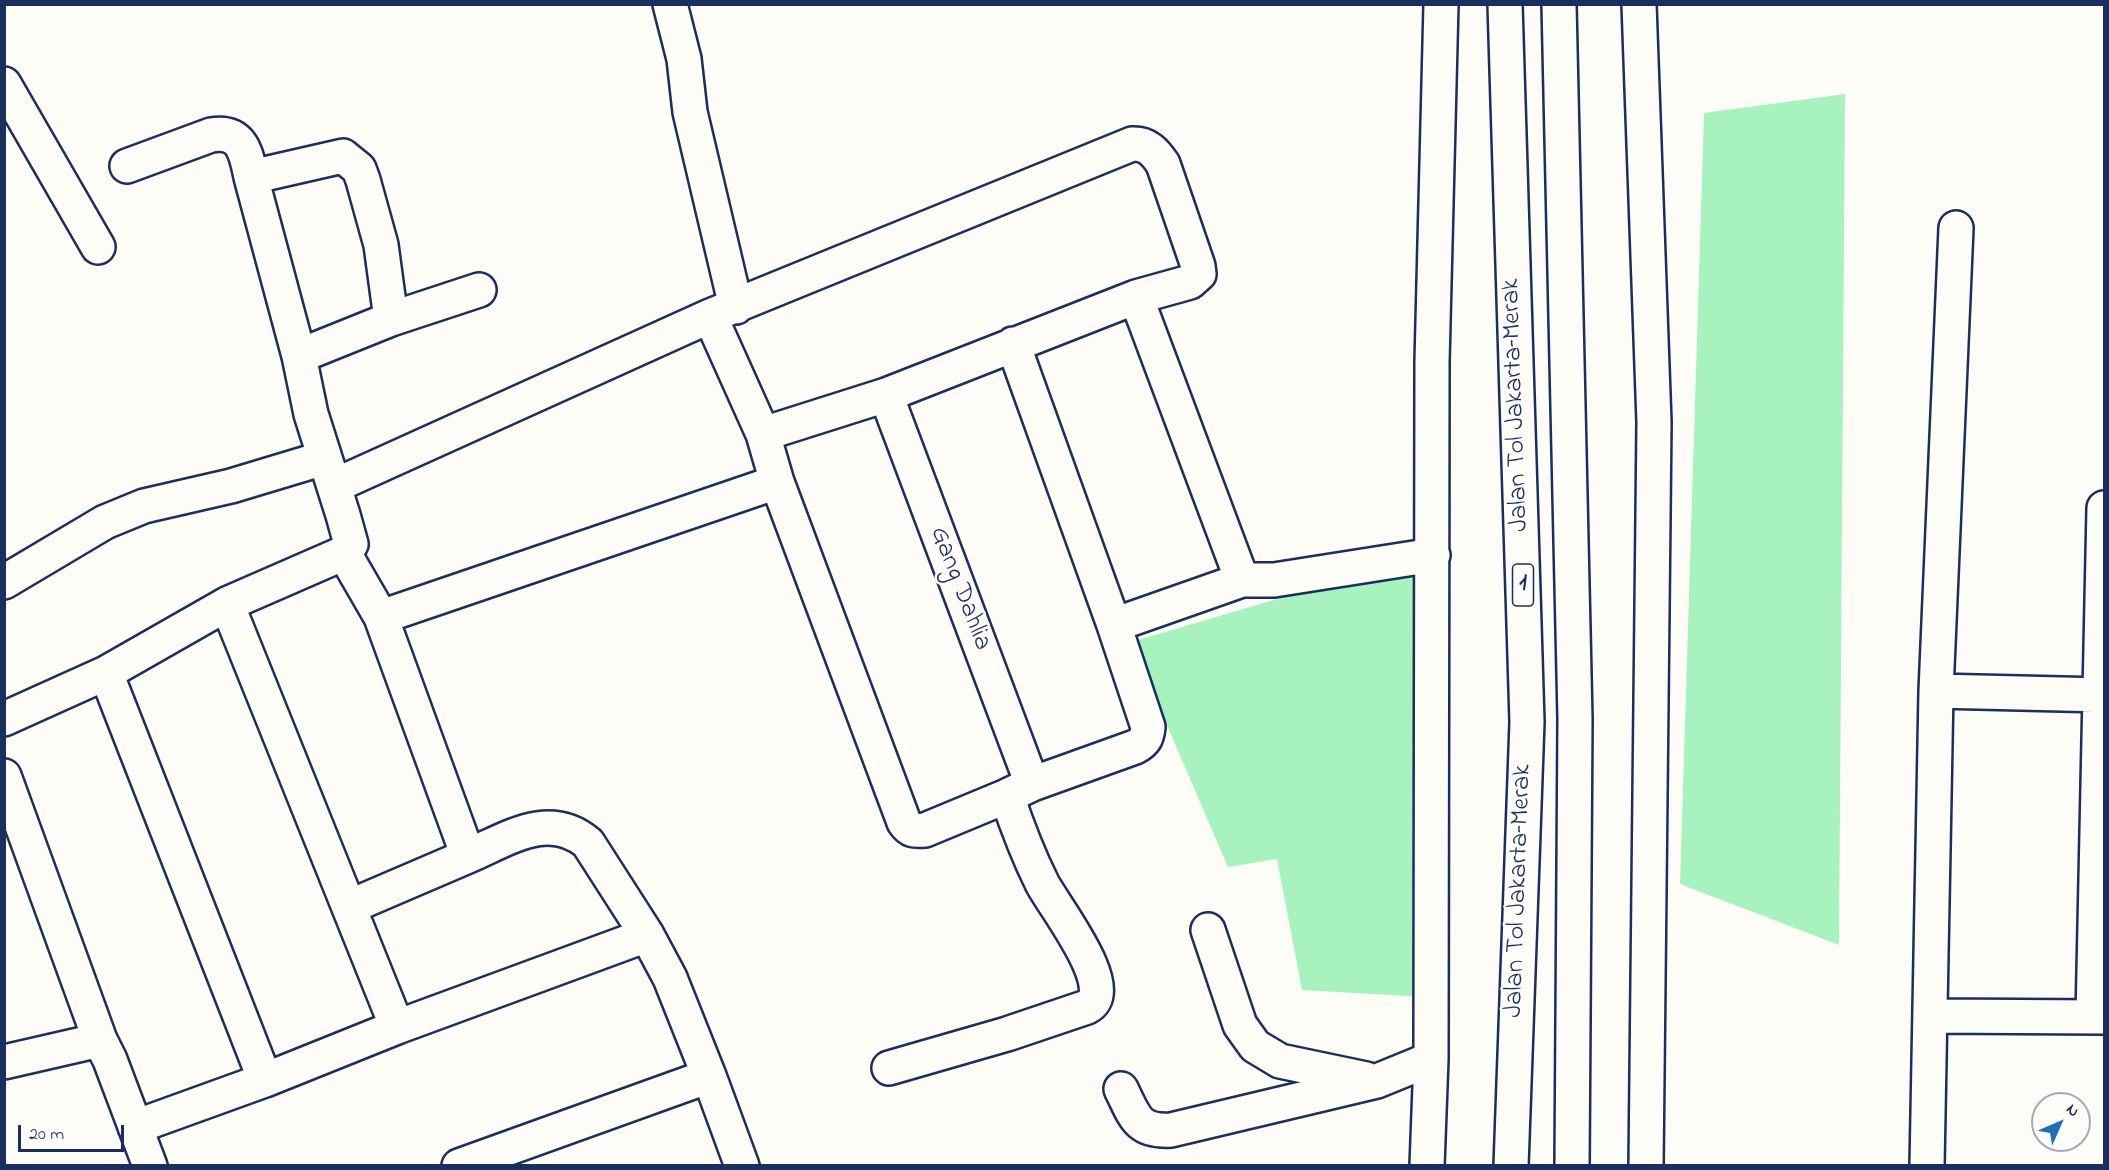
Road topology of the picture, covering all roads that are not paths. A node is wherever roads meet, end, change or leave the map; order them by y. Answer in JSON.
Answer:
{"nodes":[{"id":1,"x":670,"y":4,"type":"edge"},
{"id":2,"x":1441,"y":4,"type":"edge"},
{"id":3,"x":1505,"y":4,"type":"edge"},
{"id":4,"x":1559,"y":4,"type":"edge"},
{"id":5,"x":1639,"y":4,"type":"edge"},
{"id":6,"x":4,"y":84,"type":"edge"},
{"id":7,"x":127,"y":166,"type":"dead end"},
{"id":8,"x":251,"y":177,"type":"junction"},
{"id":9,"x":1956,"y":228,"type":"dead end"},
{"id":10,"x":98,"y":247,"type":"dead end"},
{"id":11,"x":479,"y":290,"type":"dead end"},
{"id":12,"x":1136,"y":297,"type":"junction"},
{"id":13,"x":723,"y":312,"type":"junction"},
{"id":14,"x":391,"y":319,"type":"junction"},
{"id":15,"x":1013,"y":344,"type":"junction"},
{"id":16,"x":299,"y":356,"type":"junction"},
{"id":17,"x":886,"y":395,"type":"junction"},
{"id":18,"x":763,"y":434,"type":"junction"},
{"id":19,"x":329,"y":472,"type":"junction"},
{"id":20,"x":777,"y":482,"type":"junction"},
{"id":21,"x":2104,"y":508,"type":"edge"},
{"id":22,"x":344,"y":553,"type":"junction"},
{"id":23,"x":1433,"y":555,"type":"junction"},
{"id":24,"x":1242,"y":580,"type":"junction"},
{"id":25,"x":4,"y":582,"type":"edge"},
{"id":26,"x":227,"y":604,"type":"junction"},
{"id":27,"x":381,"y":617,"type":"junction"},
{"id":28,"x":1114,"y":625,"type":"junction"},
{"id":29,"x":106,"y":673,"type":"junction"},
{"id":30,"x":1936,"y":691,"type":"junction"},
{"id":31,"x":2102,"y":694,"type":"edge"},
{"id":32,"x":4,"y":719,"type":"edge"},
{"id":33,"x":4,"y":776,"type":"edge"},
{"id":34,"x":1020,"y":790,"type":"junction"},
{"id":35,"x":468,"y":856,"type":"junction"},
{"id":36,"x":349,"y":907,"type":"junction"},
{"id":37,"x":1208,"y":930,"type":"dead end"},
{"id":38,"x":647,"y":935,"type":"junction"},
{"id":39,"x":1931,"y":1016,"type":"junction"},
{"id":40,"x":2099,"y":1017,"type":"edge"},
{"id":41,"x":398,"y":1027,"type":"junction"},
{"id":42,"x":100,"y":1040,"type":"junction"},
{"id":43,"x":1431,"y":1059,"type":"junction"},
{"id":44,"x":4,"y":1062,"type":"edge"},
{"id":45,"x":889,"y":1068,"type":"dead end"},
{"id":46,"x":709,"y":1076,"type":"junction"},
{"id":47,"x":265,"y":1080,"type":"junction"},
{"id":48,"x":1377,"y":1081,"type":"junction"},
{"id":49,"x":1121,"y":1089,"type":"dead end"},
{"id":50,"x":135,"y":1126,"type":"junction"},
{"id":51,"x":150,"y":1166,"type":"edge"},
{"id":52,"x":459,"y":1166,"type":"edge"},
{"id":53,"x":742,"y":1166,"type":"edge"},
{"id":54,"x":1427,"y":1166,"type":"edge"},
{"id":55,"x":1510,"y":1166,"type":"edge"},
{"id":56,"x":1572,"y":1166,"type":"edge"},
{"id":57,"x":1646,"y":1166,"type":"edge"},
{"id":58,"x":1927,"y":1166,"type":"edge"}],
"edges":[{"from":1,"to":13,"type":"main road"},
{"from":2,"to":23,"type":"main road"},
{"from":3,"to":55,"type":"main road","name":"Jalan Tol Jakarta–Merak","number":"1"},
{"from":4,"to":56,"type":"main road","name":"Jalan Tol Jakarta–Merak","number":"1"},
{"from":5,"to":57,"type":"main road"},
{"from":6,"to":10,"type":"main road"},
{"from":7,"to":8,"type":"main road"},
{"from":8,"to":14,"type":"main road"},
{"from":8,"to":16,"type":"main road"},
{"from":9,"to":30,"type":"main road"},
{"from":11,"to":14,"type":"main road"},
{"from":12,"to":13,"type":"main road"},
{"from":12,"to":15,"type":"main road"},
{"from":12,"to":24,"type":"main road"},
{"from":13,"to":18,"type":"main road"},
{"from":13,"to":19,"type":"main road"},
{"from":14,"to":16,"type":"main road"},
{"from":15,"to":17,"type":"main road"},
{"from":15,"to":28,"type":"main road"},
{"from":16,"to":19,"type":"main road"},
{"from":17,"to":18,"type":"main road"},
{"from":17,"to":34,"type":"main road","name":"Gang Dahlia"},
{"from":18,"to":20,"type":"main road"},
{"from":19,"to":22,"type":"main road"},
{"from":19,"to":25,"type":"main road"},
{"from":20,"to":27,"type":"main road"},
{"from":20,"to":34,"type":"main road"},
{"from":21,"to":31,"type":"main road"},
{"from":22,"to":26,"type":"main road"},
{"from":22,"to":27,"type":"main road"},
{"from":23,"to":24,"type":"main road"},
{"from":23,"to":43,"type":"main road"},
{"from":24,"to":28,"type":"main road"},
{"from":26,"to":29,"type":"main road"},
{"from":26,"to":36,"type":"main road"},
{"from":27,"to":35,"type":"main road"},
{"from":28,"to":34,"type":"main road"},
{"from":29,"to":32,"type":"main road"},
{"from":29,"to":47,"type":"main road"},
{"from":30,"to":31,"type":"main road"},
{"from":30,"to":39,"type":"main road"},
{"from":31,"to":40,"type":"main road"},
{"from":33,"to":42,"type":"main road"},
{"from":34,"to":45,"type":"main road","name":"Gang Dahlia"},
{"from":35,"to":36,"type":"main road"},
{"from":35,"to":38,"type":"main road"},
{"from":36,"to":41,"type":"main road"},
{"from":37,"to":48,"type":"main road"},
{"from":38,"to":41,"type":"main road"},
{"from":38,"to":46,"type":"main road"},
{"from":39,"to":40,"type":"main road"},
{"from":39,"to":58,"type":"main road"},
{"from":41,"to":47,"type":"main road"},
{"from":42,"to":44,"type":"main road"},
{"from":42,"to":50,"type":"main road"},
{"from":43,"to":48,"type":"main road"},
{"from":43,"to":54,"type":"main road"},
{"from":46,"to":52,"type":"main road"},
{"from":46,"to":53,"type":"main road"},
{"from":47,"to":50,"type":"main road"},
{"from":48,"to":49,"type":"main road"},
{"from":50,"to":51,"type":"main road"}]}
